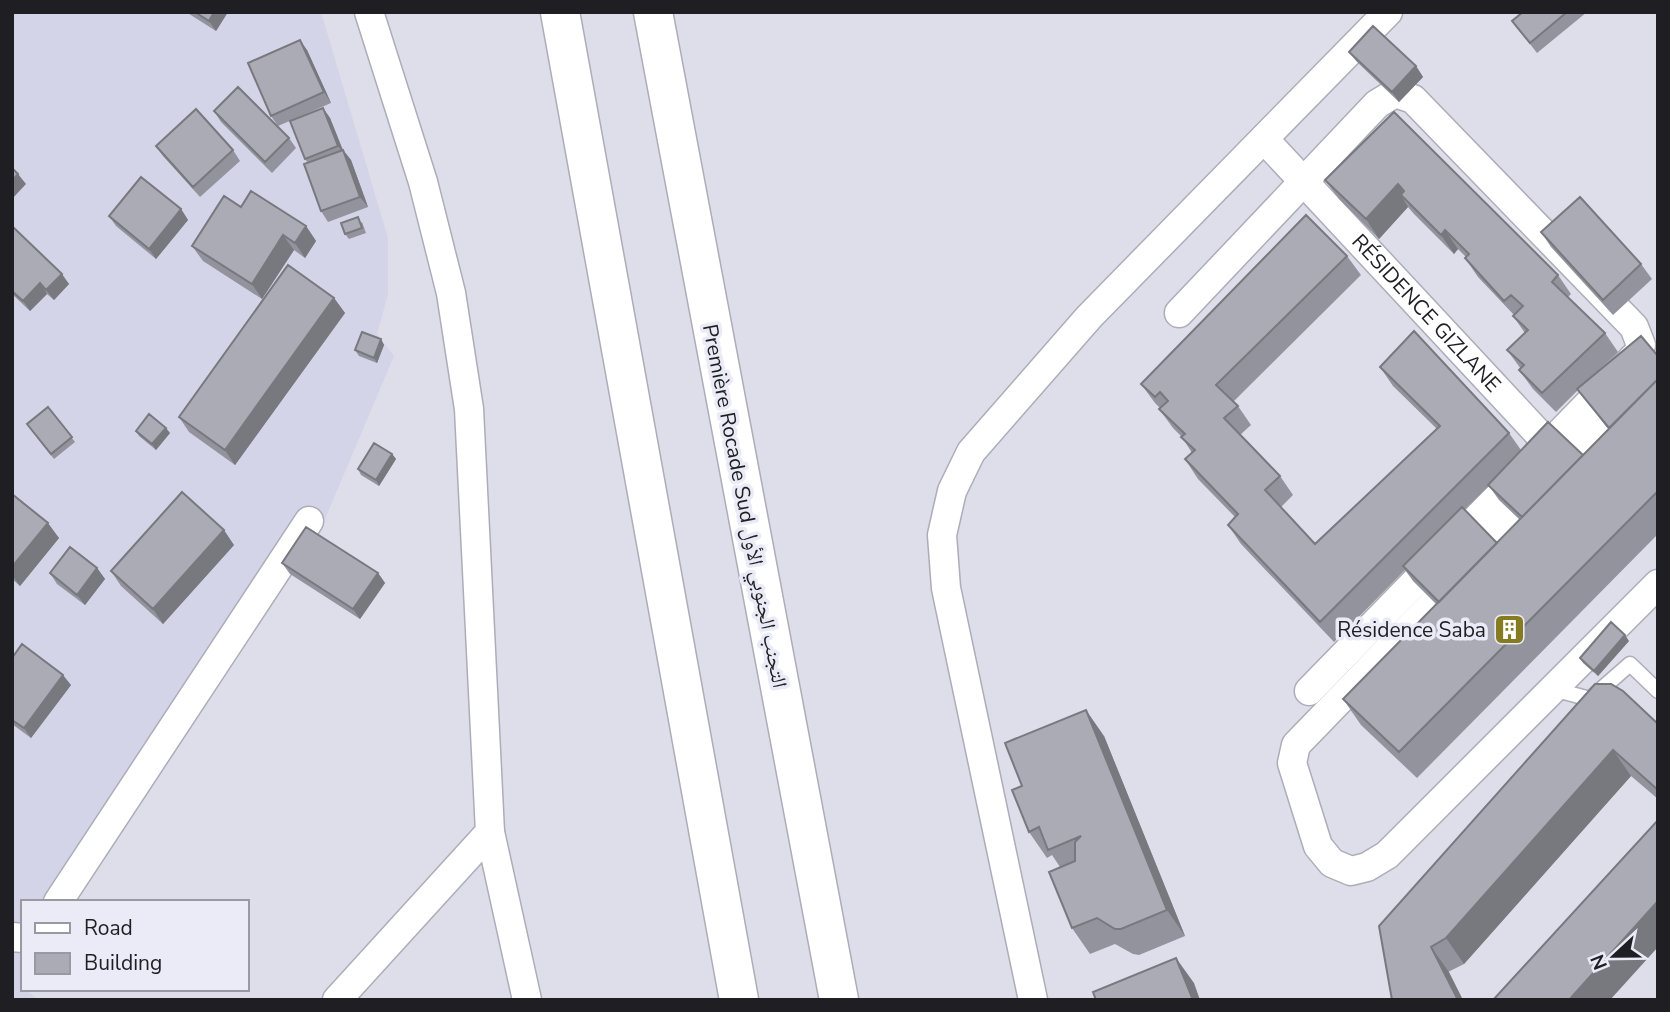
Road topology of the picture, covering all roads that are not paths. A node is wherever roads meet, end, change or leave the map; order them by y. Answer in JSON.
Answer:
{"nodes":[{"id":1,"x":369,"y":12,"type":"edge"},
{"id":2,"x":560,"y":12,"type":"edge"},
{"id":3,"x":653,"y":12,"type":"edge"},
{"id":4,"x":1388,"y":12,"type":"edge"},
{"id":5,"x":1264,"y":139,"type":"junction"},
{"id":6,"x":1305,"y":183,"type":"junction"},
{"id":7,"x":1179,"y":313,"type":"dead end"},
{"id":8,"x":1658,"y":371,"type":"edge"},
{"id":9,"x":1549,"y":445,"type":"junction"},
{"id":10,"x":309,"y":521,"type":"dead end"},
{"id":11,"x":1658,"y":584,"type":"edge"},
{"id":12,"x":1553,"y":688,"type":"junction"},
{"id":13,"x":1309,"y":691,"type":"dead end"},
{"id":14,"x":1658,"y":691,"type":"edge"},
{"id":15,"x":490,"y":832,"type":"junction"},
{"id":16,"x":59,"y":900,"type":"edge"},
{"id":17,"x":337,"y":1000,"type":"edge"},
{"id":18,"x":527,"y":1000,"type":"edge"},
{"id":19,"x":739,"y":1000,"type":"edge"},
{"id":20,"x":839,"y":1000,"type":"edge"},
{"id":21,"x":1032,"y":1000,"type":"edge"}],
"edges":[{"from":1,"to":15,"type":"street"},
{"from":2,"to":19,"type":"highway"},
{"from":3,"to":20,"type":"highway","name":"Première Rocade Sud التجنب الجنوبي الأول"},
{"from":4,"to":5,"type":"street"},
{"from":5,"to":6,"type":"street","name":"RÉSIDENCE GIZLANE"},
{"from":5,"to":21,"type":"street"},
{"from":6,"to":7,"type":"street"},
{"from":6,"to":9,"type":"street","name":"RÉSIDENCE GIZLANE"},
{"from":6,"to":9,"type":"street"},
{"from":8,"to":12,"type":"street"},
{"from":9,"to":13,"type":"street"},
{"from":10,"to":16,"type":"street"},
{"from":11,"to":12,"type":"street"},
{"from":12,"to":14,"type":"lane"},
{"from":15,"to":17,"type":"street"},
{"from":15,"to":18,"type":"street"}]}
